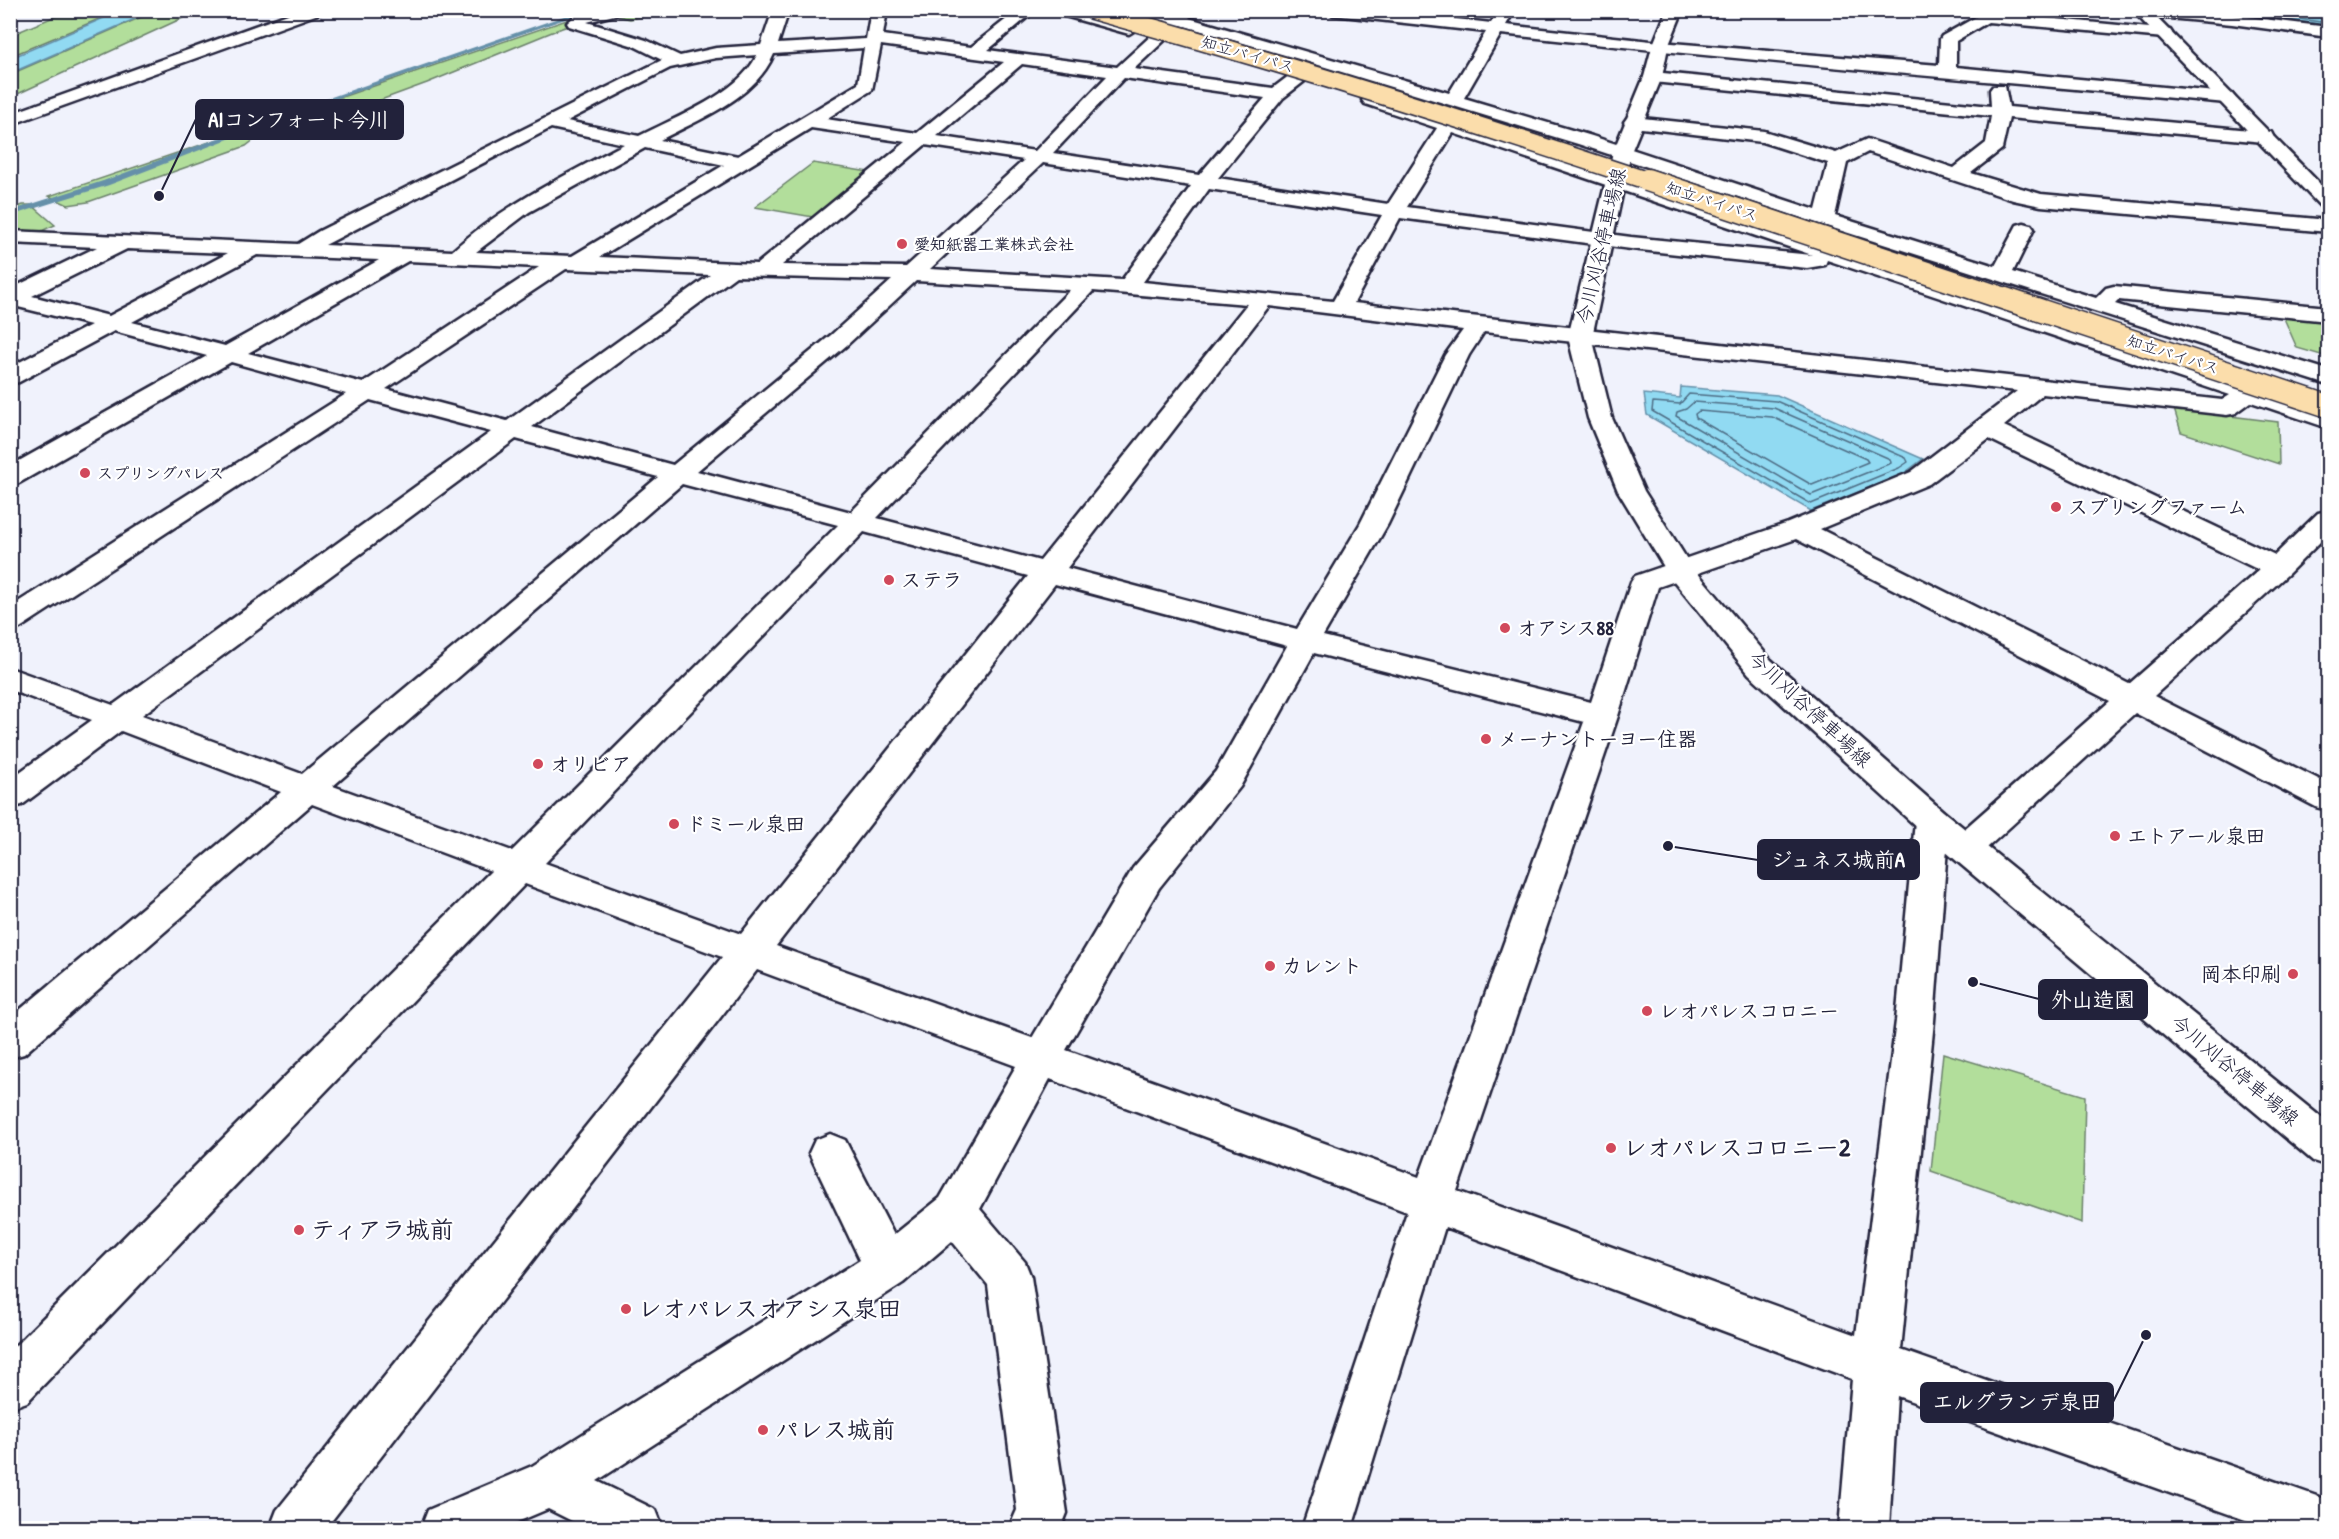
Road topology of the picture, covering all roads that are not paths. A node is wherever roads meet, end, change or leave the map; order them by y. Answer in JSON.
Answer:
{"nodes":[{"id":1,"x":315,"y":10,"type":"edge"},
{"id":2,"x":616,"y":10,"type":"edge"},
{"id":3,"x":781,"y":10,"type":"edge"},
{"id":4,"x":879,"y":10,"type":"edge"},
{"id":5,"x":1029,"y":10,"type":"edge"},
{"id":6,"x":1060,"y":10,"type":"edge"},
{"id":7,"x":1090,"y":10,"type":"edge"},
{"id":8,"x":1133,"y":10,"type":"edge"},
{"id":9,"x":1144,"y":10,"type":"edge"},
{"id":10,"x":1507,"y":10,"type":"edge"},
{"id":11,"x":1675,"y":10,"type":"edge"},
{"id":12,"x":1342,"y":11,"type":"edge"},
{"id":13,"x":2140,"y":11,"type":"edge"},
{"id":14,"x":1183,"y":15,"type":"edge"},
{"id":15,"x":1496,"y":29,"type":"junction"},
{"id":16,"x":2328,"y":32,"type":"edge"},
{"id":17,"x":2164,"y":33,"type":"junction"},
{"id":18,"x":1159,"y":37,"type":"junction"},
{"id":19,"x":874,"y":41,"type":"junction"},
{"id":20,"x":1660,"y":47,"type":"junction"},
{"id":21,"x":768,"y":49,"type":"junction"},
{"id":22,"x":975,"y":51,"type":"junction"},
{"id":23,"x":1305,"y":55,"type":"junction"},
{"id":24,"x":1019,"y":58,"type":"junction"},
{"id":25,"x":676,"y":60,"type":"junction"},
{"id":26,"x":1906,"y":67,"type":"junction"},
{"id":27,"x":1947,"y":71,"type":"junction"},
{"id":28,"x":1119,"y":74,"type":"junction"},
{"id":29,"x":1300,"y":76,"type":"junction"},
{"id":30,"x":1997,"y":76,"type":"junction"},
{"id":31,"x":1653,"y":77,"type":"junction"},
{"id":32,"x":1277,"y":94,"type":"junction"},
{"id":33,"x":2226,"y":98,"type":"junction"},
{"id":34,"x":1454,"y":99,"type":"junction"},
{"id":35,"x":1890,"y":100,"type":"junction"},
{"id":36,"x":2001,"y":112,"type":"junction"},
{"id":37,"x":10,"y":120,"type":"edge"},
{"id":38,"x":547,"y":122,"type":"junction"},
{"id":39,"x":810,"y":122,"type":"junction"},
{"id":40,"x":1633,"y":122,"type":"junction"},
{"id":41,"x":1448,"y":126,"type":"junction"},
{"id":42,"x":2264,"y":136,"type":"junction"},
{"id":43,"x":918,"y":140,"type":"junction"},
{"id":44,"x":642,"y":142,"type":"junction"},
{"id":45,"x":1622,"y":152,"type":"junction"},
{"id":46,"x":1040,"y":156,"type":"junction"},
{"id":47,"x":1838,"y":160,"type":"junction"},
{"id":48,"x":742,"y":163,"type":"junction"},
{"id":49,"x":1958,"y":174,"type":"junction"},
{"id":50,"x":1205,"y":180,"type":"junction"},
{"id":51,"x":1617,"y":181,"type":"junction"},
{"id":52,"x":2328,"y":203,"type":"edge"},
{"id":53,"x":1394,"y":211,"type":"junction"},
{"id":54,"x":1824,"y":219,"type":"junction"},
{"id":55,"x":2328,"y":226,"type":"edge"},
{"id":56,"x":2024,"y":229,"type":"dead end"},
{"id":57,"x":10,"y":237,"type":"edge"},
{"id":58,"x":1602,"y":238,"type":"junction"},
{"id":59,"x":123,"y":242,"type":"junction"},
{"id":60,"x":254,"y":248,"type":"junction"},
{"id":61,"x":303,"y":250,"type":"junction"},
{"id":62,"x":10,"y":251,"type":"edge"},
{"id":63,"x":406,"y":254,"type":"junction"},
{"id":64,"x":1836,"y":255,"type":"junction"},
{"id":65,"x":459,"y":256,"type":"junction"},
{"id":66,"x":92,"y":257,"type":"junction"},
{"id":67,"x":569,"y":262,"type":"junction"},
{"id":68,"x":732,"y":269,"type":"junction"},
{"id":69,"x":762,"y":271,"type":"junction"},
{"id":70,"x":2002,"y":273,"type":"junction"},
{"id":71,"x":910,"y":274,"type":"junction"},
{"id":72,"x":1087,"y":285,"type":"junction"},
{"id":73,"x":1128,"y":287,"type":"junction"},
{"id":74,"x":11,"y":297,"type":"edge"},
{"id":75,"x":1263,"y":299,"type":"junction"},
{"id":76,"x":2099,"y":305,"type":"junction"},
{"id":77,"x":1341,"y":307,"type":"junction"},
{"id":78,"x":2125,"y":313,"type":"junction"},
{"id":79,"x":2328,"y":314,"type":"edge"},
{"id":80,"x":111,"y":324,"type":"junction"},
{"id":81,"x":1478,"y":324,"type":"junction"},
{"id":82,"x":1580,"y":337,"type":"junction"},
{"id":83,"x":229,"y":355,"type":"junction"},
{"id":84,"x":10,"y":376,"type":"edge"},
{"id":85,"x":2328,"y":378,"type":"edge"},
{"id":86,"x":2037,"y":386,"type":"junction"},
{"id":87,"x":2328,"y":388,"type":"edge"},
{"id":88,"x":367,"y":391,"type":"junction"},
{"id":89,"x":2250,"y":393,"type":"junction"},
{"id":90,"x":2328,"y":406,"type":"edge"},
{"id":91,"x":2328,"y":420,"type":"edge"},
{"id":92,"x":1987,"y":428,"type":"junction"},
{"id":93,"x":510,"y":431,"type":"junction"},
{"id":94,"x":2328,"y":431,"type":"edge"},
{"id":95,"x":2328,"y":448,"type":"edge"},
{"id":96,"x":676,"y":475,"type":"junction"},
{"id":97,"x":10,"y":477,"type":"edge"},
{"id":98,"x":2328,"y":519,"type":"edge"},
{"id":99,"x":858,"y":521,"type":"junction"},
{"id":100,"x":1798,"y":529,"type":"junction"},
{"id":101,"x":2278,"y":568,"type":"junction"},
{"id":102,"x":1679,"y":569,"type":"junction"},
{"id":103,"x":1046,"y":572,"type":"junction"},
{"id":104,"x":10,"y":621,"type":"edge"},
{"id":105,"x":1305,"y":641,"type":"junction"},
{"id":106,"x":10,"y":678,"type":"edge"},
{"id":107,"x":2131,"y":698,"type":"junction"},
{"id":108,"x":1602,"y":716,"type":"junction"},
{"id":109,"x":117,"y":717,"type":"junction"},
{"id":110,"x":306,"y":788,"type":"junction"},
{"id":111,"x":10,"y":796,"type":"edge"},
{"id":112,"x":2328,"y":798,"type":"edge"},
{"id":113,"x":1932,"y":821,"type":"junction"},
{"id":114,"x":1965,"y":848,"type":"junction"},
{"id":115,"x":517,"y":867,"type":"junction"},
{"id":116,"x":749,"y":950,"type":"junction"},
{"id":117,"x":10,"y":1042,"type":"edge"},
{"id":118,"x":1041,"y":1058,"type":"junction"},
{"id":119,"x":2328,"y":1148,"type":"edge"},
{"id":120,"x":830,"y":1153,"type":"dead end"},
{"id":121,"x":1431,"y":1203,"type":"junction"},
{"id":122,"x":955,"y":1212,"type":"junction"},
{"id":123,"x":886,"y":1268,"type":"junction"},
{"id":124,"x":1876,"y":1365,"type":"junction"},
{"id":125,"x":10,"y":1385,"type":"edge"},
{"id":126,"x":549,"y":1483,"type":"junction"},
{"id":127,"x":2328,"y":1525,"type":"edge"},
{"id":128,"x":295,"y":1528,"type":"edge"},
{"id":129,"x":446,"y":1528,"type":"edge"},
{"id":130,"x":639,"y":1528,"type":"edge"},
{"id":131,"x":1034,"y":1528,"type":"edge"},
{"id":132,"x":1327,"y":1528,"type":"edge"},
{"id":133,"x":1864,"y":1528,"type":"edge"}],
"edges":[{"from":1,"to":37,"type":"street"},
{"from":2,"to":25,"type":"street"},
{"from":3,"to":21,"type":"street"},
{"from":4,"to":19,"type":"street"},
{"from":5,"to":22,"type":"street"},
{"from":6,"to":18,"type":"street"},
{"from":7,"to":90,"type":"highway","name":"知立バイパス","bridge":true},
{"from":8,"to":87,"type":"highway","name":"知立バイパス"},
{"from":9,"to":14,"type":"street"},
{"from":10,"to":15,"type":"street"},
{"from":11,"to":20,"type":"street","name":"今川刈谷停車場線"},
{"from":12,"to":15,"type":"street"},
{"from":12,"to":23,"type":"street"},
{"from":13,"to":16,"type":"street"},
{"from":13,"to":17,"type":"street"},
{"from":14,"to":18,"type":"street"},
{"from":14,"to":23,"type":"street"},
{"from":15,"to":20,"type":"street"},
{"from":15,"to":34,"type":"street"},
{"from":17,"to":27,"type":"street"},
{"from":17,"to":33,"type":"street"},
{"from":18,"to":28,"type":"street"},
{"from":18,"to":29,"type":"street"},
{"from":19,"to":21,"type":"street"},
{"from":19,"to":22,"type":"street"},
{"from":19,"to":39,"type":"street"},
{"from":20,"to":26,"type":"street"},
{"from":20,"to":31,"type":"street","name":"今川刈谷停車場線"},
{"from":21,"to":25,"type":"street"},
{"from":21,"to":44,"type":"street"},
{"from":22,"to":24,"type":"street"},
{"from":23,"to":34,"type":"street"},
{"from":24,"to":28,"type":"street"},
{"from":24,"to":43,"type":"street"},
{"from":25,"to":38,"type":"street"},
{"from":26,"to":27,"type":"street"},
{"from":26,"to":35,"type":"street"},
{"from":27,"to":30,"type":"street"},
{"from":28,"to":32,"type":"street"},
{"from":28,"to":46,"type":"street"},
{"from":29,"to":32,"type":"street"},
{"from":29,"to":41,"type":"street"},
{"from":30,"to":33,"type":"street"},
{"from":30,"to":36,"type":"street"},
{"from":31,"to":35,"type":"street"},
{"from":31,"to":40,"type":"street","name":"今川刈谷停車場線"},
{"from":32,"to":50,"type":"street"},
{"from":33,"to":42,"type":"street"},
{"from":34,"to":45,"type":"street"},
{"from":35,"to":36,"type":"street"},
{"from":36,"to":42,"type":"street"},
{"from":36,"to":49,"type":"street"},
{"from":38,"to":44,"type":"street"},
{"from":38,"to":61,"type":"street"},
{"from":39,"to":43,"type":"street"},
{"from":39,"to":48,"type":"street"},
{"from":40,"to":45,"type":"street","name":"今川刈谷停車場線"},
{"from":40,"to":47,"type":"street"},
{"from":41,"to":51,"type":"street"},
{"from":41,"to":53,"type":"street"},
{"from":42,"to":52,"type":"street"},
{"from":43,"to":46,"type":"street"},
{"from":43,"to":69,"type":"street"},
{"from":44,"to":48,"type":"street"},
{"from":44,"to":65,"type":"street"},
{"from":45,"to":51,"type":"street","name":"今川刈谷停車場線"},
{"from":45,"to":54,"type":"street"},
{"from":46,"to":50,"type":"street"},
{"from":46,"to":71,"type":"street"},
{"from":47,"to":49,"type":"street"},
{"from":47,"to":54,"type":"street"},
{"from":48,"to":67,"type":"street"},
{"from":49,"to":55,"type":"street"},
{"from":50,"to":53,"type":"street"},
{"from":50,"to":73,"type":"street"},
{"from":51,"to":58,"type":"street","name":"今川刈谷停車場線"},
{"from":51,"to":64,"type":"street"},
{"from":53,"to":58,"type":"street"},
{"from":53,"to":77,"type":"street"},
{"from":54,"to":70,"type":"street"},
{"from":56,"to":70,"type":"street"},
{"from":57,"to":59,"type":"street"},
{"from":58,"to":64,"type":"street"},
{"from":58,"to":82,"type":"street","name":"今川刈谷停車場線"},
{"from":59,"to":60,"type":"street"},
{"from":59,"to":66,"type":"street"},
{"from":60,"to":61,"type":"street"},
{"from":60,"to":80,"type":"street"},
{"from":61,"to":63,"type":"street"},
{"from":62,"to":66,"type":"street"},
{"from":63,"to":65,"type":"street"},
{"from":63,"to":83,"type":"street"},
{"from":64,"to":89,"type":"street"},
{"from":65,"to":67,"type":"street"},
{"from":66,"to":74,"type":"street"},
{"from":67,"to":68,"type":"street"},
{"from":67,"to":88,"type":"street"},
{"from":68,"to":69,"type":"street"},
{"from":68,"to":93,"type":"street"},
{"from":69,"to":71,"type":"street"},
{"from":70,"to":76,"type":"street"},
{"from":71,"to":72,"type":"street"},
{"from":71,"to":96,"type":"street"},
{"from":72,"to":73,"type":"street"},
{"from":72,"to":99,"type":"street"},
{"from":73,"to":75,"type":"street"},
{"from":74,"to":80,"type":"street"},
{"from":75,"to":77,"type":"street"},
{"from":75,"to":103,"type":"street"},
{"from":76,"to":78,"type":"street"},
{"from":76,"to":79,"type":"street"},
{"from":77,"to":81,"type":"street"},
{"from":78,"to":79,"type":"street"},
{"from":78,"to":85,"type":"street"},
{"from":80,"to":83,"type":"street"},
{"from":80,"to":84,"type":"street"},
{"from":81,"to":82,"type":"street"},
{"from":81,"to":105,"type":"street"},
{"from":82,"to":86,"type":"street"},
{"from":82,"to":102,"type":"street","name":"今川刈谷停車場線"},
{"from":83,"to":88,"type":"street"},
{"from":83,"to":97,"type":"street"},
{"from":86,"to":89,"type":"street"},
{"from":86,"to":92,"type":"street"},
{"from":88,"to":93,"type":"street"},
{"from":88,"to":104,"type":"street"},
{"from":89,"to":91,"type":"street"},
{"from":92,"to":100,"type":"street"},
{"from":92,"to":101,"type":"street"},
{"from":93,"to":96,"type":"street"},
{"from":93,"to":109,"type":"street"},
{"from":94,"to":95,"type":"street"},
{"from":96,"to":99,"type":"street"},
{"from":96,"to":110,"type":"street"},
{"from":98,"to":101,"type":"street"},
{"from":99,"to":103,"type":"street"},
{"from":99,"to":115,"type":"street"},
{"from":100,"to":102,"type":"street"},
{"from":100,"to":107,"type":"street"},
{"from":101,"to":107,"type":"street"},
{"from":102,"to":108,"type":"street"},
{"from":102,"to":113,"type":"street","name":"今川刈谷停車場線"},
{"from":103,"to":105,"type":"street"},
{"from":103,"to":116,"type":"street"},
{"from":105,"to":108,"type":"street"},
{"from":105,"to":118,"type":"street"},
{"from":106,"to":109,"type":"street"},
{"from":107,"to":112,"type":"street"},
{"from":107,"to":114,"type":"street"},
{"from":108,"to":121,"type":"street"},
{"from":109,"to":110,"type":"street"},
{"from":109,"to":111,"type":"street"},
{"from":110,"to":115,"type":"street"},
{"from":110,"to":117,"type":"street"},
{"from":113,"to":114,"type":"street","name":"今川刈谷停車場線"},
{"from":113,"to":124,"type":"street"},
{"from":114,"to":119,"type":"street","name":"今川刈谷停車場線"},
{"from":115,"to":116,"type":"street"},
{"from":115,"to":125,"type":"street"},
{"from":116,"to":118,"type":"street"},
{"from":116,"to":128,"type":"street"},
{"from":118,"to":121,"type":"street"},
{"from":118,"to":122,"type":"street"},
{"from":120,"to":123,"type":"street"},
{"from":121,"to":124,"type":"street"},
{"from":121,"to":132,"type":"street"},
{"from":122,"to":123,"type":"street"},
{"from":122,"to":131,"type":"street"},
{"from":123,"to":126,"type":"street"},
{"from":124,"to":127,"type":"street"},
{"from":124,"to":133,"type":"street"},
{"from":126,"to":129,"type":"street"},
{"from":126,"to":130,"type":"street"}]}
